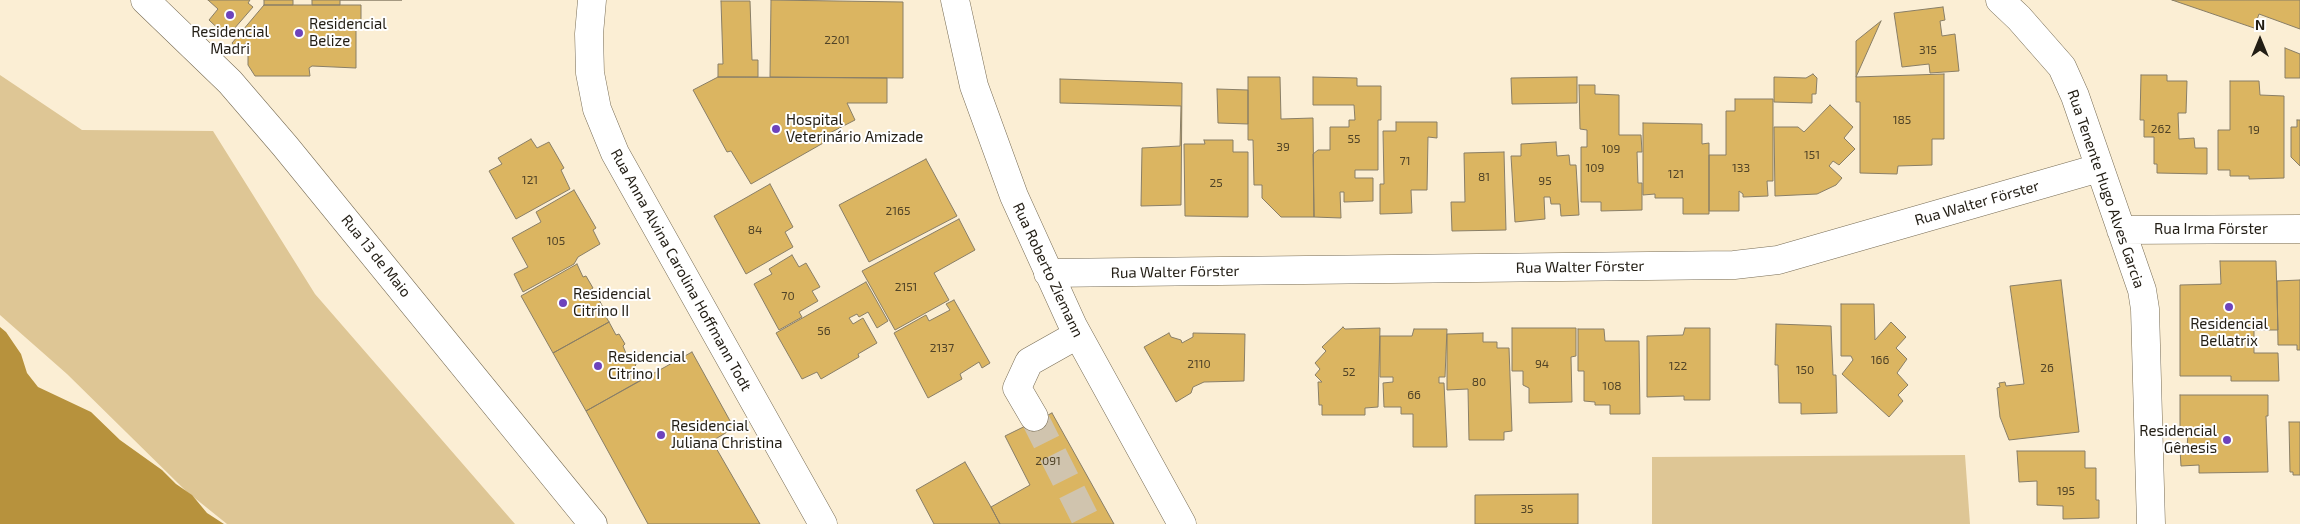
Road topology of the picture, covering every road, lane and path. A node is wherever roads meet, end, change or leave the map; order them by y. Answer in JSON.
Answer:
{"nodes":[{"id":1,"x":145,"y":0,"type":"edge"},
{"id":2,"x":592,"y":0,"type":"edge"},
{"id":3,"x":955,"y":0,"type":"edge"},
{"id":4,"x":2000,"y":0,"type":"edge"},
{"id":5,"x":2099,"y":168,"type":"junction"},
{"id":6,"x":2300,"y":229,"type":"edge"},
{"id":7,"x":2121,"y":230,"type":"junction"},
{"id":8,"x":1048,"y":273,"type":"junction"},
{"id":9,"x":1077,"y":335,"type":"junction"},
{"id":10,"x":1034,"y":417,"type":"tunnel mouth"},
{"id":11,"x":593,"y":524,"type":"edge"},
{"id":12,"x":823,"y":524,"type":"edge"},
{"id":13,"x":1182,"y":524,"type":"edge"},
{"id":14,"x":2151,"y":524,"type":"edge"}],
"edges":[{"from":1,"to":11,"type":"street","name":"Rua 13 de Maio"},
{"from":2,"to":12,"type":"street","name":"Rua Anna Alvina Carolina Hoffmann Todt"},
{"from":3,"to":8,"type":"street","name":"Rua Roberto Ziemann"},
{"from":4,"to":5,"type":"street","name":"Rua Tenente Hugo Alves Garcia"},
{"from":5,"to":7,"type":"street","name":"Rua Tenente Hugo Alves Garcia"},
{"from":5,"to":8,"type":"street","name":"Rua Walter Förster"},
{"from":6,"to":7,"type":"street","name":"Rua Irma Förster"},
{"from":7,"to":14,"type":"street","name":"Rua Tenente Hugo Alves Garcia"},
{"from":8,"to":9,"type":"street","name":"Rua Roberto Ziemann"},
{"from":9,"to":10,"type":"street"},
{"from":9,"to":13,"type":"street","name":"Rua Roberto Ziemann"}]}
